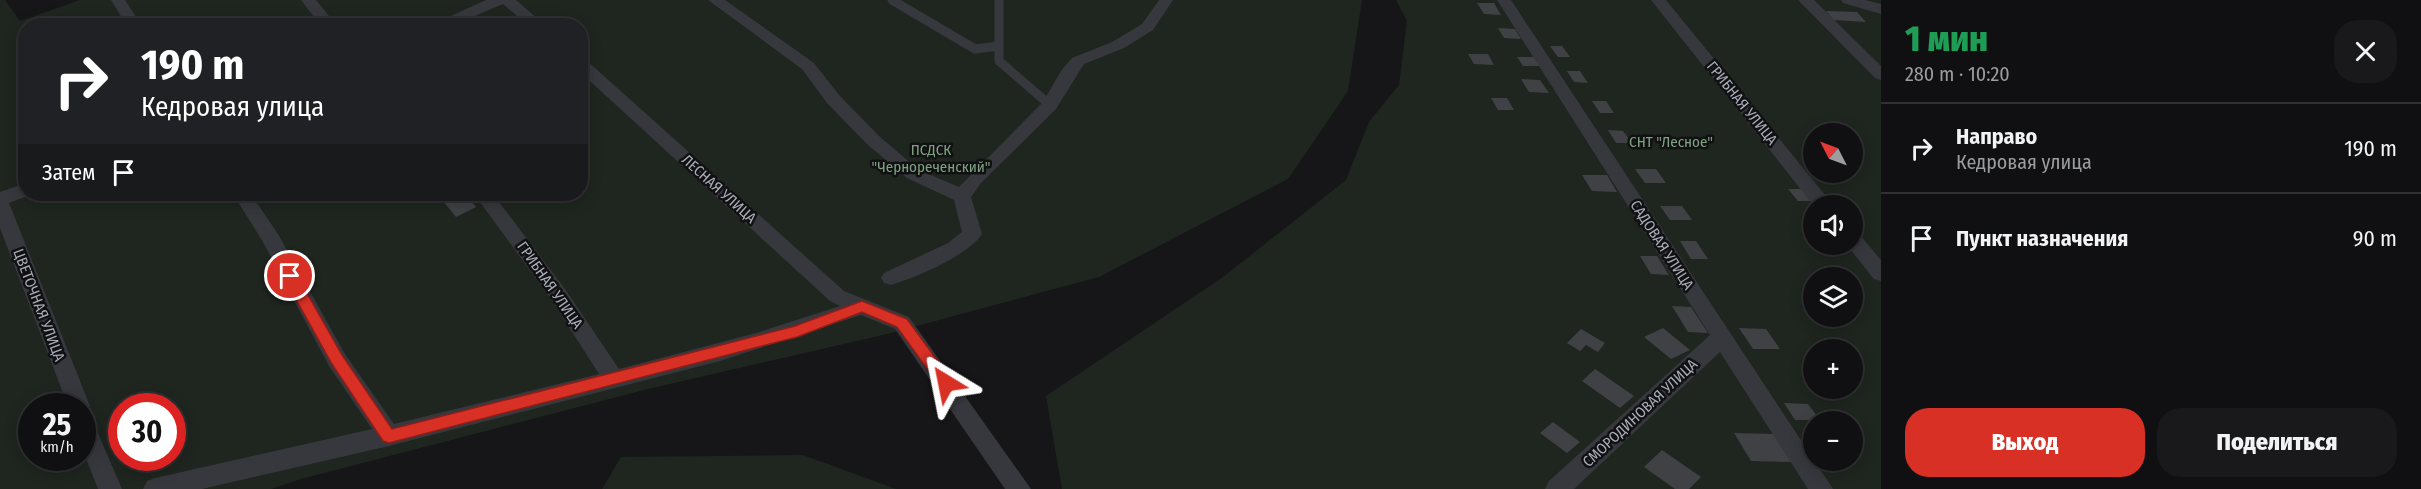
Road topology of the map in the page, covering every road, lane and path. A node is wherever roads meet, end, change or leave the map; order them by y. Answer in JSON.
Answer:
{"nodes":[{"id":1,"x":118,"y":0,"type":"edge"},
{"id":2,"x":308,"y":0,"type":"edge"},
{"id":3,"x":499,"y":0,"type":"edge"},
{"id":4,"x":507,"y":0,"type":"edge"},
{"id":5,"x":715,"y":0,"type":"edge"},
{"id":6,"x":892,"y":0,"type":"edge"},
{"id":7,"x":999,"y":0,"type":"edge"},
{"id":8,"x":1166,"y":0,"type":"edge"},
{"id":9,"x":1504,"y":0,"type":"edge"},
{"id":10,"x":1658,"y":0,"type":"edge"},
{"id":11,"x":1805,"y":0,"type":"edge"},
{"id":12,"x":1848,"y":0,"type":"edge"},
{"id":13,"x":1881,"y":9,"type":"edge"},
{"id":14,"x":130,"y":18,"type":"edge"},
{"id":15,"x":323,"y":18,"type":"edge"},
{"id":16,"x":455,"y":18,"type":"edge"},
{"id":17,"x":529,"y":18,"type":"edge"},
{"id":18,"x":999,"y":46,"type":"junction"},
{"id":19,"x":588,"y":70,"type":"edge"},
{"id":20,"x":1881,"y":75,"type":"edge"},
{"id":21,"x":1050,"y":105,"type":"junction"},
{"id":22,"x":18,"y":193,"type":"edge"},
{"id":23,"x":1816,"y":195,"type":"edge"},
{"id":24,"x":962,"y":196,"type":"junction"},
{"id":25,"x":0,"y":201,"type":"edge"},
{"id":26,"x":247,"y":201,"type":"edge"},
{"id":27,"x":488,"y":201,"type":"edge"},
{"id":28,"x":1863,"y":252,"type":"edge"},
{"id":29,"x":1881,"y":274,"type":"edge"},
{"id":30,"x":891,"y":278,"type":"dead end"},
{"id":31,"x":862,"y":306,"type":"junction"},
{"id":32,"x":1722,"y":337,"type":"junction"},
{"id":33,"x":614,"y":380,"type":"junction"},
{"id":34,"x":74,"y":393,"type":"edge"},
{"id":35,"x":389,"y":436,"type":"junction"},
{"id":36,"x":96,"y":453,"type":"edge"},
{"id":37,"x":110,"y":489,"type":"edge"},
{"id":38,"x":155,"y":489,"type":"edge"},
{"id":39,"x":1019,"y":489,"type":"edge"},
{"id":40,"x":1557,"y":489,"type":"edge"},
{"id":41,"x":1821,"y":489,"type":"edge"}],
"edges":[{"from":1,"to":14,"type":"street"},
{"from":2,"to":15,"type":"street"},
{"from":3,"to":16,"type":"street"},
{"from":4,"to":17,"type":"street"},
{"from":5,"to":24,"type":"street"},
{"from":6,"to":18,"type":"lane"},
{"from":7,"to":18,"type":"lane"},
{"from":8,"to":21,"type":"street"},
{"from":9,"to":32,"type":"street","name":"САДОВАЯ УЛИЦА"},
{"from":10,"to":23,"type":"street","name":"ГРИБНАЯ УЛИЦА"},
{"from":11,"to":20,"type":"street"},
{"from":12,"to":13,"type":"street"},
{"from":18,"to":21,"type":"lane"},
{"from":19,"to":31,"type":"street","name":"ЛЕСНАЯ УЛИЦА"},
{"from":21,"to":24,"type":"street"},
{"from":22,"to":25,"type":"street"},
{"from":24,"to":30,"type":"street"},
{"from":25,"to":34,"type":"street","name":"ЦВЕТОЧНАЯ УЛИЦА"},
{"from":26,"to":35,"type":"street"},
{"from":27,"to":33,"type":"street","name":"ГРИБНАЯ УЛИЦА"},
{"from":28,"to":29,"type":"street"},
{"from":31,"to":33,"type":"street"},
{"from":31,"to":39,"type":"street","name":"ЛЕСНАЯ УЛИЦА"},
{"from":32,"to":40,"type":"street","name":"СМОРОДИНОВАЯ УЛИЦА"},
{"from":32,"to":41,"type":"street","name":"САДОВАЯ УЛИЦА"},
{"from":33,"to":35,"type":"street"},
{"from":35,"to":38,"type":"street"},
{"from":36,"to":37,"type":"street"}]}
